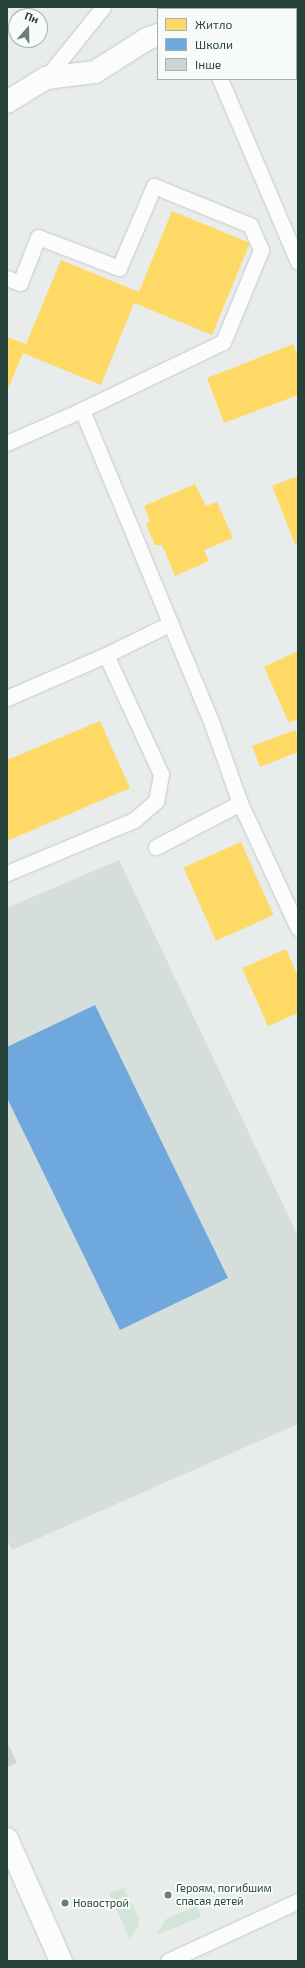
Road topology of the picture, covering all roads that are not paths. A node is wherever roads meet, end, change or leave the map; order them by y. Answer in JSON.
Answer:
{"nodes":[{"id":1,"x":103,"y":7,"type":"edge"},
{"id":2,"x":157,"y":35,"type":"edge"},
{"id":3,"x":46,"y":78,"type":"junction"},
{"id":4,"x":220,"y":80,"type":"edge"},
{"id":5,"x":7,"y":102,"type":"edge"},
{"id":6,"x":298,"y":262,"type":"edge"},
{"id":7,"x":7,"y":278,"type":"edge"},
{"id":8,"x":82,"y":410,"type":"junction"},
{"id":9,"x":7,"y":442,"type":"edge"},
{"id":10,"x":171,"y":624,"type":"junction"},
{"id":11,"x":106,"y":655,"type":"junction"},
{"id":12,"x":7,"y":698,"type":"edge"},
{"id":13,"x":240,"y":803,"type":"junction"},
{"id":14,"x":156,"y":847,"type":"dead end"},
{"id":15,"x":7,"y":873,"type":"edge"},
{"id":16,"x":298,"y":928,"type":"edge"},
{"id":17,"x":7,"y":1839,"type":"edge"},
{"id":18,"x":298,"y":1901,"type":"edge"},
{"id":19,"x":60,"y":1961,"type":"edge"},
{"id":20,"x":168,"y":1961,"type":"edge"}],
"edges":[{"from":1,"to":3,"type":"lane"},
{"from":2,"to":3,"type":"street"},
{"from":3,"to":5,"type":"street"},
{"from":4,"to":6,"type":"lane"},
{"from":7,"to":8,"type":"lane"},
{"from":8,"to":9,"type":"lane"},
{"from":8,"to":10,"type":"lane"},
{"from":10,"to":11,"type":"lane"},
{"from":10,"to":13,"type":"lane"},
{"from":11,"to":12,"type":"lane"},
{"from":11,"to":15,"type":"lane"},
{"from":13,"to":14,"type":"lane"},
{"from":13,"to":16,"type":"lane"},
{"from":17,"to":19,"type":"street"},
{"from":18,"to":20,"type":"lane"}]}
